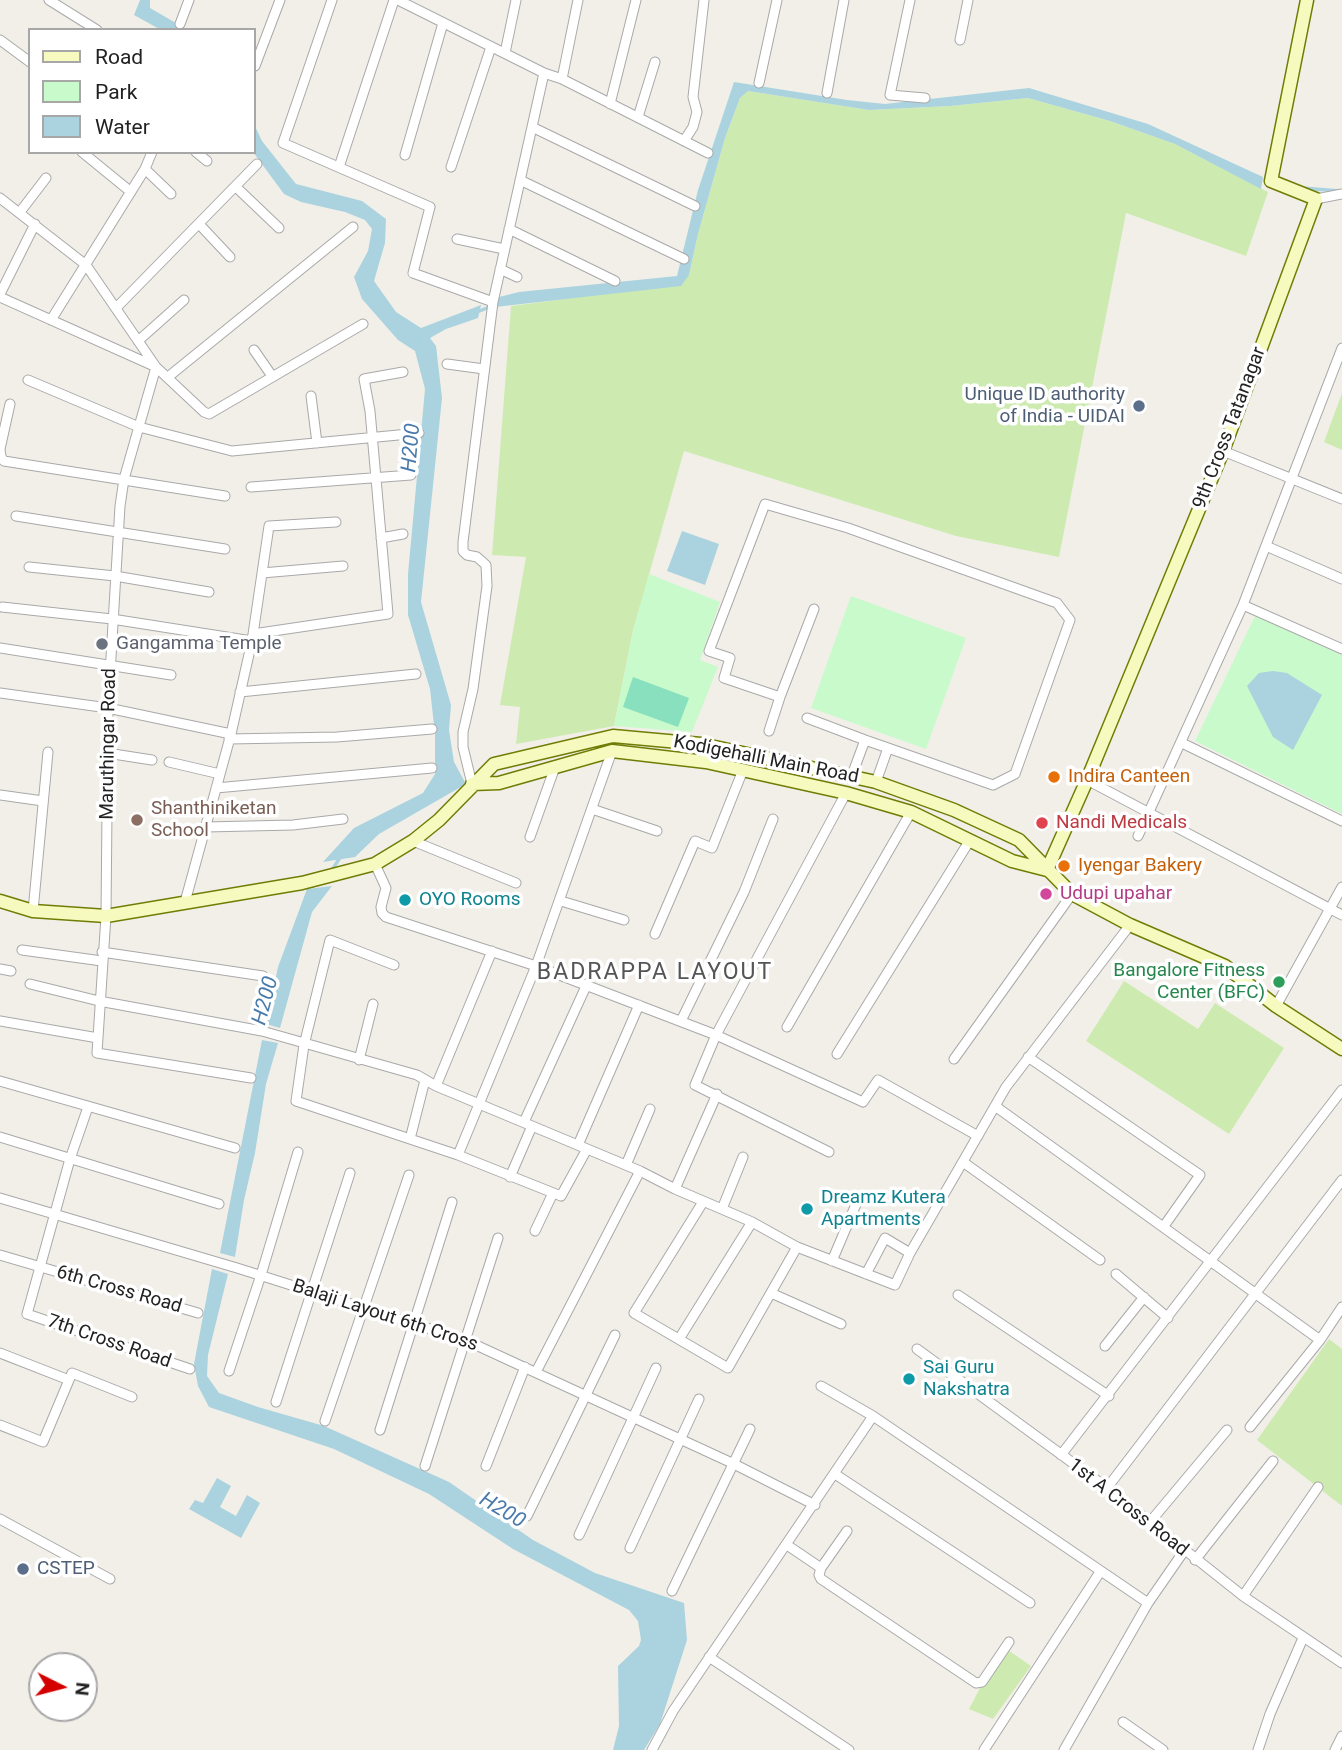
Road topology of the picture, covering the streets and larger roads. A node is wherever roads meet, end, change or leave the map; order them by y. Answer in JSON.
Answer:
{"nodes":[{"id":1,"x":49,"y":0,"type":"edge"},
{"id":2,"x":189,"y":0,"type":"edge"},
{"id":3,"x":281,"y":0,"type":"edge"},
{"id":4,"x":332,"y":0,"type":"edge"},
{"id":5,"x":396,"y":0,"type":"edge"},
{"id":6,"x":516,"y":0,"type":"edge"},
{"id":7,"x":578,"y":0,"type":"edge"},
{"id":8,"x":636,"y":0,"type":"edge"},
{"id":9,"x":704,"y":0,"type":"edge"},
{"id":10,"x":777,"y":0,"type":"edge"},
{"id":11,"x":844,"y":0,"type":"edge"},
{"id":12,"x":910,"y":0,"type":"edge"},
{"id":13,"x":968,"y":0,"type":"edge"},
{"id":14,"x":1307,"y":0,"type":"edge"},
{"id":15,"x":443,"y":23,"type":"junction"},
{"id":16,"x":180,"y":24,"type":"dead end"},
{"id":17,"x":94,"y":28,"type":"edge"},
{"id":18,"x":0,"y":40,"type":"edge"},
{"id":19,"x":960,"y":40,"type":"dead end"},
{"id":20,"x":491,"y":47,"type":"junction"},
{"id":21,"x":505,"y":53,"type":"junction"},
{"id":22,"x":28,"y":61,"type":"edge"},
{"id":23,"x":655,"y":62,"type":"dead end"},
{"id":24,"x":256,"y":63,"type":"edge"},
{"id":25,"x":544,"y":73,"type":"junction"},
{"id":26,"x":562,"y":79,"type":"junction"},
{"id":27,"x":760,"y":83,"type":"dead end"},
{"id":28,"x":827,"y":93,"type":"dead end"},
{"id":29,"x":925,"y":98,"type":"dead end"},
{"id":30,"x":610,"y":104,"type":"junction"},
{"id":31,"x":638,"y":117,"type":"junction"},
{"id":32,"x":532,"y":127,"type":"junction"},
{"id":33,"x":684,"y":141,"type":"junction"},
{"id":34,"x":708,"y":153,"type":"dead end"},
{"id":35,"x":84,"y":154,"type":"edge"},
{"id":36,"x":151,"y":154,"type":"edge"},
{"id":37,"x":199,"y":154,"type":"edge"},
{"id":38,"x":405,"y":155,"type":"dead end"},
{"id":39,"x":206,"y":161,"type":"dead end"},
{"id":40,"x":257,"y":164,"type":"dead end"},
{"id":41,"x":339,"y":167,"type":"junction"},
{"id":42,"x":451,"y":167,"type":"dead end"},
{"id":43,"x":145,"y":169,"type":"junction"},
{"id":44,"x":46,"y":177,"type":"dead end"},
{"id":45,"x":520,"y":180,"type":"junction"},
{"id":46,"x":236,"y":187,"type":"junction"},
{"id":47,"x":131,"y":192,"type":"junction"},
{"id":48,"x":171,"y":194,"type":"dead end"},
{"id":49,"x":1342,"y":194,"type":"edge"},
{"id":50,"x":0,"y":198,"type":"edge"},
{"id":51,"x":1316,"y":199,"type":"junction"},
{"id":52,"x":695,"y":206,"type":"dead end"},
{"id":53,"x":20,"y":212,"type":"junction"},
{"id":54,"x":35,"y":224,"type":"junction"},
{"id":55,"x":199,"y":224,"type":"junction"},
{"id":56,"x":353,"y":227,"type":"dead end"},
{"id":57,"x":279,"y":228,"type":"dead end"},
{"id":58,"x":509,"y":229,"type":"junction"},
{"id":59,"x":457,"y":239,"type":"dead end"},
{"id":60,"x":504,"y":249,"type":"junction"},
{"id":61,"x":230,"y":257,"type":"dead end"},
{"id":62,"x":684,"y":259,"type":"dead end"},
{"id":63,"x":84,"y":264,"type":"junction"},
{"id":64,"x":500,"y":269,"type":"junction"},
{"id":65,"x":517,"y":277,"type":"dead end"},
{"id":66,"x":615,"y":281,"type":"dead end"},
{"id":67,"x":0,"y":295,"type":"edge"},
{"id":68,"x":184,"y":300,"type":"dead end"},
{"id":69,"x":492,"y":302,"type":"junction"},
{"id":70,"x":116,"y":308,"type":"junction"},
{"id":71,"x":51,"y":320,"type":"junction"},
{"id":72,"x":363,"y":324,"type":"dead end"},
{"id":73,"x":138,"y":341,"type":"junction"},
{"id":74,"x":1342,"y":348,"type":"edge"},
{"id":75,"x":254,"y":350,"type":"dead end"},
{"id":76,"x":447,"y":364,"type":"dead end"},
{"id":77,"x":156,"y":367,"type":"junction"},
{"id":78,"x":484,"y":369,"type":"junction"},
{"id":79,"x":403,"y":372,"type":"dead end"},
{"id":80,"x":272,"y":376,"type":"junction"},
{"id":81,"x":168,"y":377,"type":"junction"},
{"id":82,"x":28,"y":380,"type":"dead end"},
{"id":83,"x":311,"y":396,"type":"dead end"},
{"id":84,"x":10,"y":404,"type":"dead end"},
{"id":85,"x":139,"y":427,"type":"junction"},
{"id":86,"x":419,"y":433,"type":"dead end"},
{"id":87,"x":372,"y":437,"type":"junction"},
{"id":88,"x":317,"y":443,"type":"junction"},
{"id":89,"x":1223,"y":451,"type":"junction"},
{"id":90,"x":411,"y":475,"type":"dead end"},
{"id":91,"x":1291,"y":478,"type":"junction"},
{"id":92,"x":124,"y":479,"type":"junction"},
{"id":93,"x":376,"y":479,"type":"junction"},
{"id":94,"x":251,"y":487,"type":"dead end"},
{"id":95,"x":225,"y":496,"type":"dead end"},
{"id":96,"x":1342,"y":499,"type":"edge"},
{"id":97,"x":16,"y":516,"type":"dead end"},
{"id":98,"x":336,"y":522,"type":"dead end"},
{"id":99,"x":118,"y":531,"type":"junction"},
{"id":100,"x":403,"y":534,"type":"dead end"},
{"id":101,"x":381,"y":538,"type":"junction"},
{"id":102,"x":1266,"y":546,"type":"junction"},
{"id":103,"x":225,"y":549,"type":"dead end"},
{"id":104,"x":29,"y":566,"type":"dead end"},
{"id":105,"x":343,"y":566,"type":"dead end"},
{"id":106,"x":262,"y":573,"type":"junction"},
{"id":107,"x":115,"y":576,"type":"junction"},
{"id":108,"x":1342,"y":579,"type":"edge"},
{"id":109,"x":209,"y":592,"type":"dead end"},
{"id":110,"x":1243,"y":605,"type":"junction"},
{"id":111,"x":2,"y":607,"type":"dead end"},
{"id":112,"x":814,"y":609,"type":"dead end"},
{"id":113,"x":112,"y":619,"type":"junction"},
{"id":114,"x":252,"y":637,"type":"junction"},
{"id":115,"x":0,"y":648,"type":"edge"},
{"id":116,"x":1342,"y":649,"type":"edge"},
{"id":117,"x":110,"y":665,"type":"junction"},
{"id":118,"x":416,"y":674,"type":"dead end"},
{"id":119,"x":171,"y":675,"type":"dead end"},
{"id":120,"x":240,"y":692,"type":"junction"},
{"id":121,"x":0,"y":693,"type":"edge"},
{"id":122,"x":780,"y":697,"type":"junction"},
{"id":123,"x":108,"y":708,"type":"junction"},
{"id":124,"x":807,"y":718,"type":"dead end"},
{"id":125,"x":432,"y":729,"type":"dead end"},
{"id":126,"x":769,"y":731,"type":"dead end"},
{"id":127,"x":230,"y":737,"type":"junction"},
{"id":128,"x":865,"y":740,"type":"junction"},
{"id":129,"x":1182,"y":743,"type":"junction"},
{"id":130,"x":888,"y":748,"type":"junction"},
{"id":131,"x":733,"y":750,"type":"junction"},
{"id":132,"x":612,"y":751,"type":"junction"},
{"id":133,"x":48,"y":752,"type":"dead end"},
{"id":134,"x":107,"y":753,"type":"junction"},
{"id":135,"x":152,"y":760,"type":"dead end"},
{"id":136,"x":169,"y":762,"type":"dead end"},
{"id":137,"x":555,"y":767,"type":"junction"},
{"id":138,"x":728,"y":767,"type":"junction"},
{"id":139,"x":432,"y":768,"type":"dead end"},
{"id":140,"x":743,"y":770,"type":"junction"},
{"id":141,"x":220,"y":774,"type":"junction"},
{"id":142,"x":852,"y":775,"type":"junction"},
{"id":143,"x":1087,"y":780,"type":"junction"},
{"id":144,"x":876,"y":782,"type":"junction"},
{"id":145,"x":472,"y":784,"type":"junction"},
{"id":146,"x":216,"y":788,"type":"junction"},
{"id":147,"x":846,"y":793,"type":"junction"},
{"id":148,"x":0,"y":795,"type":"edge"},
{"id":149,"x":43,"y":801,"type":"junction"},
{"id":150,"x":592,"y":809,"type":"junction"},
{"id":151,"x":911,"y":812,"type":"junction"},
{"id":152,"x":1149,"y":812,"type":"junction"},
{"id":153,"x":343,"y":819,"type":"dead end"},
{"id":154,"x":773,"y":820,"type":"dead end"},
{"id":155,"x":1342,"y":821,"type":"edge"},
{"id":156,"x":206,"y":827,"type":"junction"},
{"id":157,"x":657,"y":831,"type":"dead end"},
{"id":158,"x":1139,"y":836,"type":"dead end"},
{"id":159,"x":530,"y":837,"type":"dead end"},
{"id":160,"x":970,"y":840,"type":"junction"},
{"id":161,"x":412,"y":841,"type":"junction"},
{"id":162,"x":371,"y":865,"type":"junction"},
{"id":163,"x":1047,"y":870,"type":"junction"},
{"id":164,"x":516,"y":883,"type":"dead end"},
{"id":165,"x":1342,"y":887,"type":"edge"},
{"id":166,"x":1072,"y":894,"type":"junction"},
{"id":167,"x":0,"y":901,"type":"edge"},
{"id":168,"x":561,"y":901,"type":"junction"},
{"id":169,"x":185,"y":902,"type":"junction"},
{"id":170,"x":1330,"y":909,"type":"junction"},
{"id":171,"x":33,"y":911,"type":"junction"},
{"id":172,"x":1342,"y":915,"type":"edge"},
{"id":173,"x":106,"y":916,"type":"junction"},
{"id":174,"x":624,"y":920,"type":"dead end"},
{"id":175,"x":1130,"y":925,"type":"junction"},
{"id":176,"x":655,"y":934,"type":"dead end"},
{"id":177,"x":22,"y":950,"type":"dead end"},
{"id":178,"x":492,"y":951,"type":"junction"},
{"id":179,"x":102,"y":956,"type":"junction"},
{"id":180,"x":394,"y":965,"type":"dead end"},
{"id":181,"x":536,"y":966,"type":"junction"},
{"id":182,"x":0,"y":969,"type":"edge"},
{"id":183,"x":11,"y":971,"type":"dead end"},
{"id":184,"x":263,"y":976,"type":"dead end"},
{"id":185,"x":30,"y":984,"type":"dead end"},
{"id":186,"x":587,"y":984,"type":"junction"},
{"id":187,"x":99,"y":1001,"type":"junction"},
{"id":188,"x":373,"y":1004,"type":"dead end"},
{"id":189,"x":639,"y":1005,"type":"junction"},
{"id":190,"x":1276,"y":1006,"type":"junction"},
{"id":191,"x":0,"y":1021,"type":"edge"},
{"id":192,"x":681,"y":1021,"type":"junction"},
{"id":193,"x":787,"y":1027,"type":"dead end"},
{"id":194,"x":716,"y":1035,"type":"junction"},
{"id":195,"x":98,"y":1038,"type":"junction"},
{"id":196,"x":304,"y":1045,"type":"junction"},
{"id":197,"x":1342,"y":1048,"type":"edge"},
{"id":198,"x":837,"y":1054,"type":"dead end"},
{"id":199,"x":1028,"y":1057,"type":"junction"},
{"id":200,"x":954,"y":1059,"type":"dead end"},
{"id":201,"x":359,"y":1060,"type":"junction"},
{"id":202,"x":251,"y":1078,"type":"dead end"},
{"id":203,"x":425,"y":1080,"type":"junction"},
{"id":204,"x":0,"y":1082,"type":"edge"},
{"id":205,"x":436,"y":1086,"type":"junction"},
{"id":206,"x":1342,"y":1090,"type":"edge"},
{"id":207,"x":717,"y":1094,"type":"junction"},
{"id":208,"x":480,"y":1102,"type":"junction"},
{"id":209,"x":995,"y":1106,"type":"junction"},
{"id":210,"x":88,"y":1107,"type":"junction"},
{"id":211,"x":650,"y":1108,"type":"dead end"},
{"id":212,"x":528,"y":1124,"type":"junction"},
{"id":213,"x":978,"y":1136,"type":"junction"},
{"id":214,"x":0,"y":1137,"type":"edge"},
{"id":215,"x":410,"y":1139,"type":"junction"},
{"id":216,"x":582,"y":1147,"type":"junction"},
{"id":217,"x":235,"y":1148,"type":"dead end"},
{"id":218,"x":298,"y":1152,"type":"dead end"},
{"id":219,"x":829,"y":1152,"type":"dead end"},
{"id":220,"x":458,"y":1155,"type":"junction"},
{"id":221,"x":743,"y":1157,"type":"dead end"},
{"id":222,"x":71,"y":1158,"type":"junction"},
{"id":223,"x":963,"y":1162,"type":"junction"},
{"id":224,"x":626,"y":1166,"type":"junction"},
{"id":225,"x":640,"y":1171,"type":"junction"},
{"id":226,"x":350,"y":1173,"type":"dead end"},
{"id":227,"x":409,"y":1175,"type":"dead end"},
{"id":228,"x":510,"y":1177,"type":"junction"},
{"id":229,"x":1342,"y":1180,"type":"edge"},
{"id":230,"x":675,"y":1189,"type":"junction"},
{"id":231,"x":552,"y":1193,"type":"junction"},
{"id":232,"x":0,"y":1198,"type":"edge"},
{"id":233,"x":452,"y":1202,"type":"dead end"},
{"id":234,"x":702,"y":1202,"type":"junction"},
{"id":235,"x":858,"y":1202,"type":"dead end"},
{"id":236,"x":219,"y":1204,"type":"dead end"},
{"id":237,"x":722,"y":1209,"type":"junction"},
{"id":238,"x":55,"y":1213,"type":"junction"},
{"id":239,"x":752,"y":1222,"type":"junction"},
{"id":240,"x":1164,"y":1226,"type":"junction"},
{"id":241,"x":535,"y":1231,"type":"dead end"},
{"id":242,"x":498,"y":1238,"type":"dead end"},
{"id":243,"x":797,"y":1247,"type":"junction"},
{"id":244,"x":910,"y":1253,"type":"junction"},
{"id":245,"x":0,"y":1255,"type":"edge"},
{"id":246,"x":1100,"y":1260,"type":"dead end"},
{"id":247,"x":1211,"y":1260,"type":"junction"},
{"id":248,"x":832,"y":1261,"type":"junction"},
{"id":249,"x":41,"y":1267,"type":"junction"},
{"id":250,"x":866,"y":1274,"type":"junction"},
{"id":251,"x":1116,"y":1274,"type":"dead end"},
{"id":252,"x":261,"y":1276,"type":"junction"},
{"id":253,"x":311,"y":1291,"type":"junction"},
{"id":254,"x":1255,"y":1292,"type":"junction"},
{"id":255,"x":771,"y":1293,"type":"junction"},
{"id":256,"x":958,"y":1295,"type":"dead end"},
{"id":257,"x":1144,"y":1297,"type":"junction"},
{"id":258,"x":1342,"y":1307,"type":"edge"},
{"id":259,"x":364,"y":1308,"type":"junction"},
{"id":260,"x":198,"y":1313,"type":"dead end"},
{"id":261,"x":1168,"y":1318,"type":"junction"},
{"id":262,"x":414,"y":1324,"type":"junction"},
{"id":263,"x":841,"y":1324,"type":"dead end"},
{"id":264,"x":615,"y":1335,"type":"dead end"},
{"id":265,"x":679,"y":1339,"type":"junction"},
{"id":266,"x":465,"y":1340,"type":"junction"},
{"id":267,"x":1320,"y":1340,"type":"junction"},
{"id":268,"x":1105,"y":1346,"type":"dead end"},
{"id":269,"x":917,"y":1349,"type":"dead end"},
{"id":270,"x":0,"y":1353,"type":"edge"},
{"id":271,"x":525,"y":1367,"type":"junction"},
{"id":272,"x":656,"y":1368,"type":"dead end"},
{"id":273,"x":190,"y":1369,"type":"dead end"},
{"id":274,"x":229,"y":1371,"type":"dead end"},
{"id":275,"x":536,"y":1372,"type":"junction"},
{"id":276,"x":69,"y":1380,"type":"junction"},
{"id":277,"x":821,"y":1386,"type":"dead end"},
{"id":278,"x":586,"y":1395,"type":"junction"},
{"id":279,"x":1109,"y":1396,"type":"junction"},
{"id":280,"x":132,"y":1397,"type":"dead end"},
{"id":281,"x":699,"y":1399,"type":"dead end"},
{"id":282,"x":275,"y":1402,"type":"dead end"},
{"id":283,"x":873,"y":1416,"type":"junction"},
{"id":284,"x":634,"y":1417,"type":"junction"},
{"id":285,"x":325,"y":1421,"type":"dead end"},
{"id":286,"x":0,"y":1425,"type":"edge"},
{"id":287,"x":1250,"y":1427,"type":"dead end"},
{"id":288,"x":750,"y":1429,"type":"dead end"},
{"id":289,"x":380,"y":1430,"type":"dead end"},
{"id":290,"x":1227,"y":1430,"type":"dead end"},
{"id":291,"x":682,"y":1439,"type":"junction"},
{"id":292,"x":1061,"y":1455,"type":"junction"},
{"id":293,"x":1273,"y":1461,"type":"dead end"},
{"id":294,"x":732,"y":1462,"type":"junction"},
{"id":295,"x":425,"y":1466,"type":"dead end"},
{"id":296,"x":486,"y":1466,"type":"dead end"},
{"id":297,"x":835,"y":1474,"type":"junction"},
{"id":298,"x":1318,"y":1487,"type":"dead end"},
{"id":299,"x":1107,"y":1489,"type":"junction"},
{"id":300,"x":815,"y":1505,"type":"junction"},
{"id":301,"x":527,"y":1516,"type":"dead end"},
{"id":302,"x":0,"y":1519,"type":"edge"},
{"id":303,"x":1150,"y":1522,"type":"junction"},
{"id":304,"x":847,"y":1531,"type":"dead end"},
{"id":305,"x":579,"y":1535,"type":"dead end"},
{"id":306,"x":787,"y":1545,"type":"junction"},
{"id":307,"x":630,"y":1548,"type":"dead end"},
{"id":308,"x":1184,"y":1551,"type":"junction"},
{"id":309,"x":1195,"y":1560,"type":"junction"},
{"id":310,"x":821,"y":1568,"type":"junction"},
{"id":311,"x":1100,"y":1572,"type":"junction"},
{"id":312,"x":110,"y":1579,"type":"dead end"},
{"id":313,"x":672,"y":1591,"type":"dead end"},
{"id":314,"x":1243,"y":1596,"type":"junction"},
{"id":315,"x":1030,"y":1603,"type":"dead end"},
{"id":316,"x":1148,"y":1603,"type":"junction"},
{"id":317,"x":1303,"y":1638,"type":"junction"},
{"id":318,"x":1009,"y":1642,"type":"dead end"},
{"id":319,"x":709,"y":1657,"type":"junction"},
{"id":320,"x":1342,"y":1663,"type":"edge"},
{"id":321,"x":1124,"y":1723,"type":"dead end"},
{"id":322,"x":1342,"y":1736,"type":"edge"},
{"id":323,"x":652,"y":1750,"type":"edge"},
{"id":324,"x":849,"y":1750,"type":"edge"},
{"id":325,"x":984,"y":1750,"type":"edge"},
{"id":326,"x":1064,"y":1750,"type":"edge"},
{"id":327,"x":1163,"y":1750,"type":"edge"},
{"id":328,"x":1258,"y":1750,"type":"edge"},
{"id":329,"x":1335,"y":1750,"type":"edge"}],
"edges":[{"from":1,"to":17,"type":"street"},
{"from":2,"to":16,"type":"street"},
{"from":3,"to":24,"type":"street"},
{"from":4,"to":41,"type":"street"},
{"from":5,"to":15,"type":"street"},
{"from":5,"to":41,"type":"street"},
{"from":6,"to":21,"type":"street"},
{"from":7,"to":26,"type":"street"},
{"from":8,"to":30,"type":"street"},
{"from":9,"to":33,"type":"street"},
{"from":10,"to":27,"type":"street"},
{"from":11,"to":28,"type":"street"},
{"from":12,"to":29,"type":"street"},
{"from":13,"to":19,"type":"street"},
{"from":14,"to":51,"type":"street"},
{"from":15,"to":20,"type":"street"},
{"from":15,"to":38,"type":"street"},
{"from":18,"to":22,"type":"street"},
{"from":20,"to":21,"type":"street"},
{"from":20,"to":42,"type":"street"},
{"from":21,"to":25,"type":"street"},
{"from":23,"to":31,"type":"street"},
{"from":25,"to":26,"type":"street"},
{"from":25,"to":32,"type":"street"},
{"from":26,"to":30,"type":"street"},
{"from":30,"to":31,"type":"street"},
{"from":31,"to":33,"type":"street"},
{"from":32,"to":45,"type":"street"},
{"from":32,"to":52,"type":"street"},
{"from":33,"to":34,"type":"street"},
{"from":35,"to":47,"type":"street"},
{"from":36,"to":43,"type":"street"},
{"from":37,"to":39,"type":"street"},
{"from":40,"to":46,"type":"street"},
{"from":41,"to":69,"type":"street"},
{"from":43,"to":47,"type":"street"},
{"from":43,"to":48,"type":"street"},
{"from":44,"to":53,"type":"street"},
{"from":45,"to":58,"type":"street"},
{"from":45,"to":62,"type":"street"},
{"from":46,"to":55,"type":"street"},
{"from":46,"to":57,"type":"street"},
{"from":47,"to":63,"type":"street"},
{"from":49,"to":51,"type":"street"},
{"from":50,"to":53,"type":"street"},
{"from":51,"to":89,"type":"street","name":"9th Cross Tatanagar"},
{"from":53,"to":54,"type":"street"},
{"from":54,"to":63,"type":"street"},
{"from":54,"to":67,"type":"street"},
{"from":55,"to":61,"type":"street"},
{"from":55,"to":70,"type":"street"},
{"from":56,"to":81,"type":"street"},
{"from":58,"to":60,"type":"street"},
{"from":58,"to":66,"type":"street"},
{"from":59,"to":60,"type":"street"},
{"from":60,"to":64,"type":"street"},
{"from":63,"to":70,"type":"street"},
{"from":63,"to":71,"type":"street"},
{"from":64,"to":65,"type":"street"},
{"from":64,"to":69,"type":"street"},
{"from":67,"to":71,"type":"street"},
{"from":68,"to":73,"type":"street"},
{"from":69,"to":78,"type":"street"},
{"from":70,"to":73,"type":"street"},
{"from":71,"to":77,"type":"street"},
{"from":72,"to":80,"type":"street"},
{"from":73,"to":77,"type":"street"},
{"from":74,"to":91,"type":"street"},
{"from":75,"to":80,"type":"street"},
{"from":76,"to":78,"type":"street"},
{"from":77,"to":81,"type":"street"},
{"from":77,"to":85,"type":"street","name":"Maruthingar Road"},
{"from":78,"to":145,"type":"street"},
{"from":79,"to":87,"type":"street"},
{"from":80,"to":81,"type":"street"},
{"from":82,"to":85,"type":"street"},
{"from":83,"to":88,"type":"street"},
{"from":84,"to":92,"type":"street"},
{"from":85,"to":88,"type":"street"},
{"from":85,"to":92,"type":"street","name":"Maruthingar Road"},
{"from":86,"to":87,"type":"street"},
{"from":87,"to":88,"type":"street"},
{"from":87,"to":93,"type":"street"},
{"from":89,"to":91,"type":"street"},
{"from":89,"to":143,"type":"street","name":"9th Cross Tatanagar"},
{"from":90,"to":93,"type":"street"},
{"from":91,"to":96,"type":"street"},
{"from":91,"to":102,"type":"street"},
{"from":92,"to":95,"type":"street"},
{"from":92,"to":99,"type":"street","name":"Maruthingar Road"},
{"from":93,"to":94,"type":"street"},
{"from":93,"to":101,"type":"street"},
{"from":97,"to":99,"type":"street"},
{"from":98,"to":106,"type":"street"},
{"from":99,"to":103,"type":"street"},
{"from":99,"to":107,"type":"street","name":"Maruthingar Road"},
{"from":100,"to":101,"type":"street"},
{"from":101,"to":114,"type":"street"},
{"from":102,"to":108,"type":"street"},
{"from":102,"to":110,"type":"street"},
{"from":104,"to":107,"type":"street"},
{"from":105,"to":106,"type":"street"},
{"from":106,"to":114,"type":"street"},
{"from":107,"to":109,"type":"street"},
{"from":107,"to":113,"type":"street","name":"Maruthingar Road"},
{"from":110,"to":116,"type":"street"},
{"from":110,"to":129,"type":"street"},
{"from":111,"to":113,"type":"street"},
{"from":112,"to":122,"type":"street"},
{"from":113,"to":114,"type":"street"},
{"from":113,"to":117,"type":"street","name":"Maruthingar Road"},
{"from":114,"to":120,"type":"street"},
{"from":115,"to":117,"type":"street"},
{"from":117,"to":119,"type":"street"},
{"from":117,"to":123,"type":"street","name":"Maruthingar Road"},
{"from":118,"to":120,"type":"street"},
{"from":120,"to":127,"type":"street"},
{"from":121,"to":123,"type":"street"},
{"from":122,"to":126,"type":"street"},
{"from":122,"to":130,"type":"street"},
{"from":123,"to":127,"type":"street"},
{"from":123,"to":134,"type":"street","name":"Maruthingar Road"},
{"from":124,"to":128,"type":"street"},
{"from":125,"to":127,"type":"street"},
{"from":127,"to":141,"type":"street"},
{"from":128,"to":130,"type":"street"},
{"from":128,"to":142,"type":"street"},
{"from":129,"to":152,"type":"street"},
{"from":129,"to":155,"type":"street"},
{"from":130,"to":144,"type":"street"},
{"from":131,"to":138,"type":"street"},
{"from":131,"to":142,"type":"street","name":"Kodigehalli Main Road"},
{"from":131,"to":145,"type":"street","name":"Kodigehalli Main Road"},
{"from":132,"to":137,"type":"street","name":"Kodigehalli Main Road"},
{"from":132,"to":138,"type":"street","name":"Kodigehalli Main Road"},
{"from":132,"to":150,"type":"street"},
{"from":133,"to":149,"type":"street"},
{"from":134,"to":135,"type":"street"},
{"from":134,"to":173,"type":"street","name":"Maruthingar Road"},
{"from":136,"to":141,"type":"street"},
{"from":137,"to":145,"type":"street","name":"Kodigehalli Main Road"},
{"from":137,"to":159,"type":"street"},
{"from":138,"to":140,"type":"street","name":"Kodigehalli Main Road"},
{"from":139,"to":146,"type":"street"},
{"from":140,"to":147,"type":"street","name":"Kodigehalli Main Road"},
{"from":140,"to":176,"type":"street"},
{"from":141,"to":146,"type":"street"},
{"from":142,"to":144,"type":"street","name":"Kodigehalli Main Road"},
{"from":143,"to":152,"type":"street"},
{"from":143,"to":163,"type":"street","name":"9th Cross Tatanagar"},
{"from":144,"to":163,"type":"street","name":"Kodigehalli Main Road"},
{"from":145,"to":161,"type":"street","name":"Kodigehalli Main Road"},
{"from":146,"to":156,"type":"street"},
{"from":147,"to":151,"type":"street","name":"Kodigehalli Main Road"},
{"from":147,"to":194,"type":"street"},
{"from":148,"to":149,"type":"street"},
{"from":149,"to":171,"type":"street"},
{"from":150,"to":157,"type":"street"},
{"from":150,"to":168,"type":"street"},
{"from":151,"to":160,"type":"street","name":"Kodigehalli Main Road"},
{"from":151,"to":193,"type":"street"},
{"from":152,"to":158,"type":"street"},
{"from":152,"to":170,"type":"street"},
{"from":153,"to":156,"type":"street"},
{"from":154,"to":192,"type":"street"},
{"from":156,"to":169,"type":"street"},
{"from":160,"to":163,"type":"street","name":"Kodigehalli Main Road"},
{"from":160,"to":198,"type":"street"},
{"from":161,"to":162,"type":"street","name":"Kodigehalli Main Road"},
{"from":161,"to":164,"type":"street"},
{"from":162,"to":169,"type":"street","name":"Kodigehalli Main Road"},
{"from":162,"to":178,"type":"street"},
{"from":163,"to":166,"type":"street","name":"Kodigehalli Main Road"},
{"from":165,"to":170,"type":"street"},
{"from":166,"to":175,"type":"street","name":"Kodigehalli Main Road"},
{"from":166,"to":200,"type":"street"},
{"from":167,"to":171,"type":"street","name":"Kodigehalli Main Road"},
{"from":168,"to":174,"type":"street"},
{"from":168,"to":181,"type":"street"},
{"from":169,"to":173,"type":"street","name":"Kodigehalli Main Road"},
{"from":170,"to":172,"type":"street"},
{"from":170,"to":190,"type":"street"},
{"from":171,"to":173,"type":"street","name":"Kodigehalli Main Road"},
{"from":173,"to":179,"type":"street","name":"Maruthingar Road"},
{"from":175,"to":190,"type":"street","name":"Kodigehalli Main Road"},
{"from":175,"to":199,"type":"street"},
{"from":177,"to":179,"type":"street"},
{"from":178,"to":181,"type":"street"},
{"from":178,"to":205,"type":"street"},
{"from":179,"to":184,"type":"street"},
{"from":179,"to":187,"type":"street","name":"Maruthingar Road"},
{"from":180,"to":196,"type":"street"},
{"from":181,"to":186,"type":"street"},
{"from":181,"to":208,"type":"street"},
{"from":182,"to":183,"type":"street"},
{"from":185,"to":187,"type":"street"},
{"from":186,"to":189,"type":"street"},
{"from":186,"to":212,"type":"street"},
{"from":187,"to":195,"type":"street","name":"Maruthingar Road"},
{"from":187,"to":196,"type":"street"},
{"from":188,"to":201,"type":"street"},
{"from":189,"to":192,"type":"street"},
{"from":189,"to":216,"type":"street"},
{"from":190,"to":197,"type":"street","name":"Kodigehalli Main Road"},
{"from":191,"to":195,"type":"street"},
{"from":192,"to":194,"type":"street"},
{"from":194,"to":207,"type":"street"},
{"from":194,"to":213,"type":"street"},
{"from":195,"to":202,"type":"street"},
{"from":196,"to":201,"type":"street"},
{"from":196,"to":215,"type":"street"},
{"from":199,"to":209,"type":"street"},
{"from":199,"to":240,"type":"street"},
{"from":201,"to":203,"type":"street"},
{"from":203,"to":205,"type":"street"},
{"from":203,"to":215,"type":"street"},
{"from":204,"to":210,"type":"street"},
{"from":205,"to":208,"type":"street"},
{"from":206,"to":247,"type":"street"},
{"from":207,"to":219,"type":"street"},
{"from":207,"to":230,"type":"street"},
{"from":208,"to":212,"type":"street"},
{"from":208,"to":220,"type":"street"},
{"from":209,"to":213,"type":"street"},
{"from":209,"to":240,"type":"street"},
{"from":210,"to":217,"type":"street"},
{"from":210,"to":222,"type":"street"},
{"from":211,"to":224,"type":"street"},
{"from":212,"to":216,"type":"street"},
{"from":212,"to":228,"type":"street"},
{"from":213,"to":223,"type":"street"},
{"from":214,"to":222,"type":"street"},
{"from":215,"to":220,"type":"street"},
{"from":216,"to":224,"type":"street"},
{"from":216,"to":231,"type":"street"},
{"from":218,"to":252,"type":"street"},
{"from":220,"to":228,"type":"street"},
{"from":221,"to":237,"type":"street"},
{"from":222,"to":236,"type":"street"},
{"from":222,"to":238,"type":"street"},
{"from":223,"to":244,"type":"street"},
{"from":223,"to":246,"type":"street"},
{"from":224,"to":225,"type":"street"},
{"from":225,"to":230,"type":"street"},
{"from":225,"to":275,"type":"street"},
{"from":226,"to":253,"type":"street"},
{"from":227,"to":259,"type":"street"},
{"from":228,"to":231,"type":"street"},
{"from":229,"to":254,"type":"street"},
{"from":230,"to":234,"type":"street"},
{"from":231,"to":241,"type":"street"},
{"from":232,"to":238,"type":"street","name":"Balaji Layout 6th Cross"},
{"from":233,"to":262,"type":"street"},
{"from":234,"to":237,"type":"street"},
{"from":234,"to":265,"type":"street"},
{"from":235,"to":248,"type":"street"},
{"from":237,"to":239,"type":"street"},
{"from":238,"to":249,"type":"street"},
{"from":238,"to":252,"type":"street","name":"Balaji Layout 6th Cross"},
{"from":239,"to":243,"type":"street"},
{"from":239,"to":265,"type":"street"},
{"from":240,"to":247,"type":"street"},
{"from":242,"to":266,"type":"street"},
{"from":243,"to":248,"type":"street"},
{"from":243,"to":255,"type":"street"},
{"from":244,"to":250,"type":"street"},
{"from":244,"to":250,"type":"street"},
{"from":245,"to":249,"type":"street","name":"6th Cross Road"},
{"from":247,"to":254,"type":"street"},
{"from":247,"to":261,"type":"street"},
{"from":248,"to":250,"type":"street"},
{"from":249,"to":260,"type":"street","name":"6th Cross Road"},
{"from":249,"to":273,"type":"street","name":"7th Cross Road"},
{"from":251,"to":257,"type":"street"},
{"from":252,"to":253,"type":"street","name":"Balaji Layout 6th Cross"},
{"from":252,"to":274,"type":"street"},
{"from":253,"to":259,"type":"street","name":"Balaji Layout 6th Cross"},
{"from":253,"to":282,"type":"street"},
{"from":254,"to":267,"type":"street"},
{"from":254,"to":299,"type":"street"},
{"from":255,"to":263,"type":"street"},
{"from":255,"to":265,"type":"street"},
{"from":256,"to":279,"type":"street"},
{"from":257,"to":261,"type":"street"},
{"from":257,"to":268,"type":"street"},
{"from":258,"to":267,"type":"street"},
{"from":259,"to":262,"type":"street","name":"Balaji Layout 6th Cross"},
{"from":259,"to":285,"type":"street"},
{"from":261,"to":279,"type":"street"},
{"from":262,"to":266,"type":"street","name":"Balaji Layout 6th Cross"},
{"from":262,"to":289,"type":"street"},
{"from":264,"to":278,"type":"street"},
{"from":266,"to":271,"type":"street","name":"Balaji Layout 6th Cross"},
{"from":266,"to":295,"type":"street"},
{"from":267,"to":287,"type":"street"},
{"from":269,"to":292,"type":"street","name":"1st A Cross Road"},
{"from":270,"to":276,"type":"street"},
{"from":271,"to":275,"type":"street","name":"Balaji Layout 6th Cross"},
{"from":271,"to":296,"type":"street"},
{"from":272,"to":284,"type":"street"},
{"from":275,"to":278,"type":"street","name":"Balaji Layout 6th Cross"},
{"from":276,"to":280,"type":"street"},
{"from":276,"to":286,"type":"street"},
{"from":277,"to":283,"type":"street"},
{"from":278,"to":284,"type":"street","name":"Balaji Layout 6th Cross"},
{"from":278,"to":301,"type":"street"},
{"from":279,"to":292,"type":"street"},
{"from":281,"to":291,"type":"street"},
{"from":283,"to":297,"type":"street"},
{"from":283,"to":311,"type":"street"},
{"from":284,"to":291,"type":"street","name":"Balaji Layout 6th Cross"},
{"from":284,"to":305,"type":"street"},
{"from":288,"to":294,"type":"street"},
{"from":290,"to":303,"type":"street"},
{"from":291,"to":294,"type":"street","name":"Balaji Layout 6th Cross"},
{"from":291,"to":307,"type":"street"},
{"from":292,"to":299,"type":"street","name":"1st A Cross Road"},
{"from":293,"to":309,"type":"street"},
{"from":294,"to":300,"type":"street","name":"Balaji Layout 6th Cross"},
{"from":294,"to":313,"type":"street"},
{"from":297,"to":300,"type":"street"},
{"from":297,"to":315,"type":"street"},
{"from":298,"to":314,"type":"street"},
{"from":299,"to":303,"type":"street","name":"1st A Cross Road"},
{"from":300,"to":306,"type":"street"},
{"from":302,"to":312,"type":"street"},
{"from":303,"to":308,"type":"street","name":"1st A Cross Road"},
{"from":304,"to":310,"type":"street"},
{"from":306,"to":310,"type":"street"},
{"from":306,"to":319,"type":"street"},
{"from":308,"to":309,"type":"street","name":"1st A Cross Road"},
{"from":308,"to":316,"type":"street"},
{"from":309,"to":314,"type":"street","name":"1st A Cross Road"},
{"from":310,"to":318,"type":"street"},
{"from":311,"to":316,"type":"street"},
{"from":311,"to":325,"type":"street"},
{"from":314,"to":317,"type":"street","name":"1st A Cross Road"},
{"from":316,"to":326,"type":"street"},
{"from":317,"to":320,"type":"street","name":"1st A Cross Road"},
{"from":317,"to":328,"type":"street"},
{"from":319,"to":323,"type":"street"},
{"from":319,"to":324,"type":"street"},
{"from":321,"to":327,"type":"street"},
{"from":322,"to":329,"type":"street"}]}
